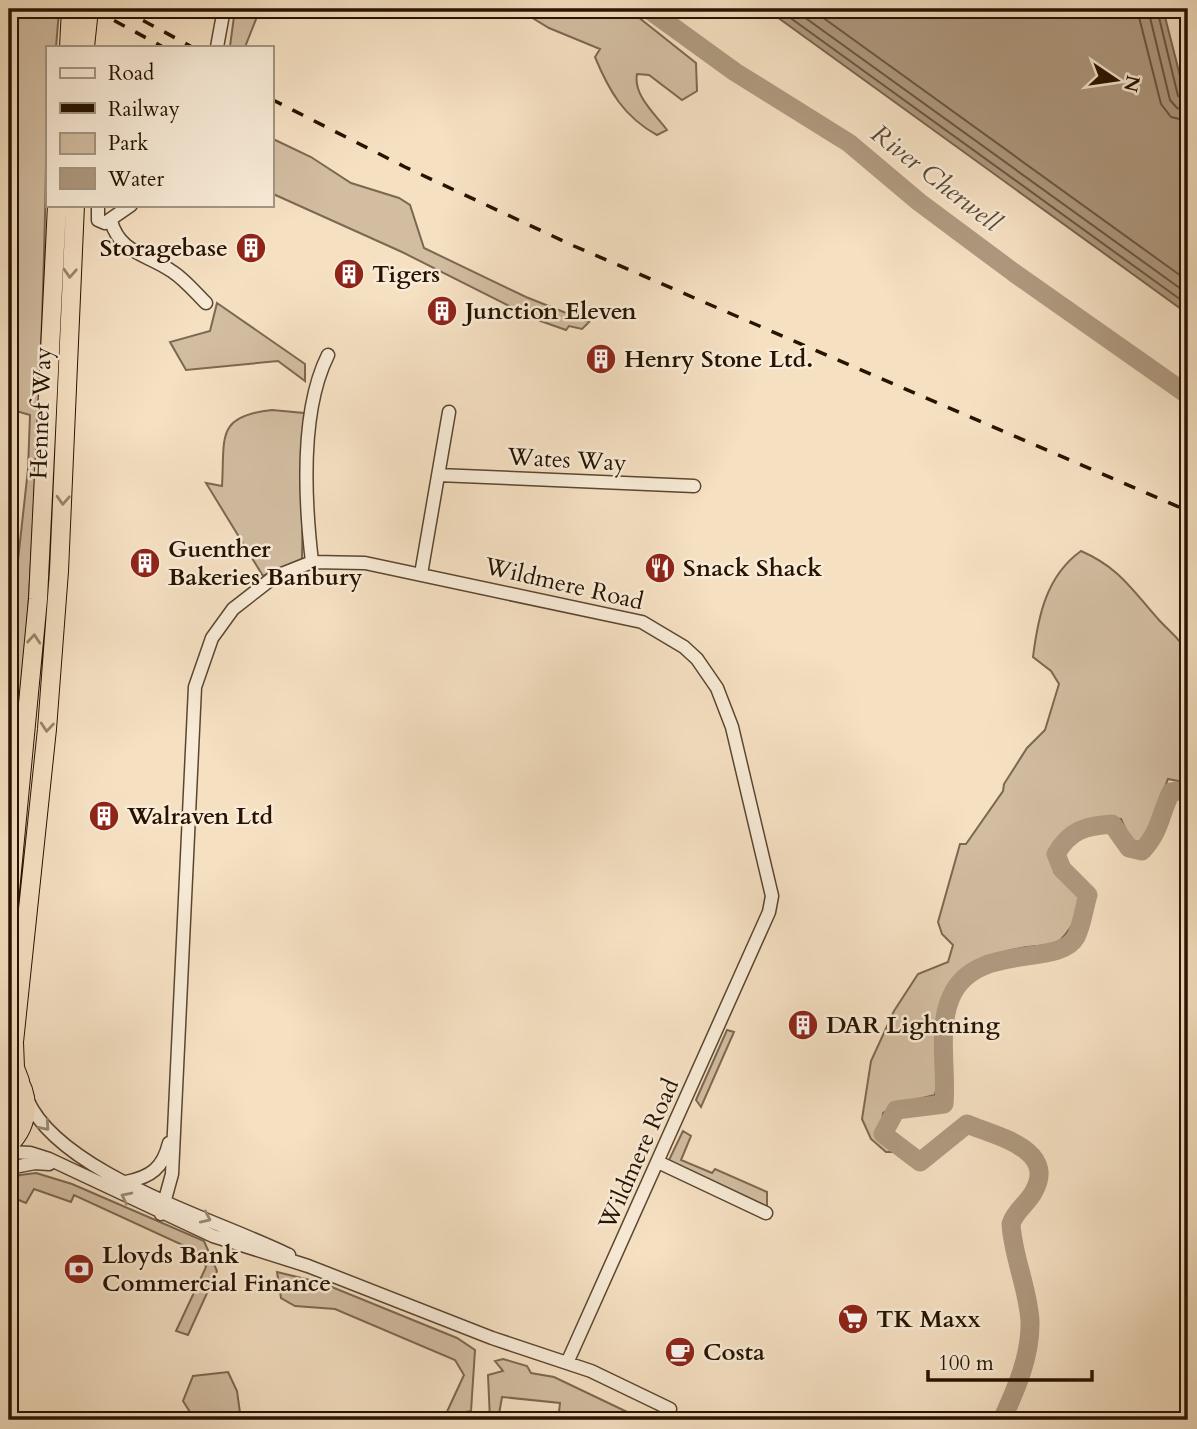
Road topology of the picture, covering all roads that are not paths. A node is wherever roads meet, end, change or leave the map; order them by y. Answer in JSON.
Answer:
{"nodes":[{"id":1,"x":71,"y":9,"type":"edge"},
{"id":2,"x":89,"y":9,"type":"edge"},
{"id":3,"x":224,"y":9,"type":"edge"},
{"id":4,"x":77,"y":42,"type":"edge"},
{"id":5,"x":217,"y":46,"type":"edge"},
{"id":6,"x":57,"y":206,"type":"edge"},
{"id":7,"x":75,"y":206,"type":"edge"},
{"id":8,"x":130,"y":206,"type":"edge"},
{"id":9,"x":98,"y":208,"type":"dead end"},
{"id":10,"x":111,"y":221,"type":"junction"},
{"id":11,"x":206,"y":303,"type":"dead end"},
{"id":12,"x":328,"y":355,"type":"dead end"},
{"id":13,"x":449,"y":412,"type":"dead end"},
{"id":14,"x":439,"y":475,"type":"junction"},
{"id":15,"x":694,"y":486,"type":"dead end"},
{"id":16,"x":312,"y":562,"type":"junction"},
{"id":17,"x":421,"y":574,"type":"junction"},
{"id":18,"x":9,"y":902,"type":"edge"},
{"id":19,"x":18,"y":1081,"type":"edge"},
{"id":20,"x":172,"y":1125,"type":"junction"},
{"id":21,"x":9,"y":1145,"type":"edge"},
{"id":22,"x":9,"y":1152,"type":"edge"},
{"id":23,"x":657,"y":1162,"type":"junction"},
{"id":24,"x":67,"y":1166,"type":"junction"},
{"id":25,"x":9,"y":1168,"type":"edge"},
{"id":26,"x":126,"y":1182,"type":"junction"},
{"id":27,"x":167,"y":1201,"type":"junction"},
{"id":28,"x":766,"y":1213,"type":"dead end"},
{"id":29,"x":161,"y":1214,"type":"junction"},
{"id":30,"x":308,"y":1266,"type":"junction"},
{"id":31,"x":567,"y":1363,"type":"junction"},
{"id":32,"x":670,"y":1409,"type":"dead end"}],
"edges":[{"from":1,"to":4,"type":"highway"},
{"from":2,"to":4,"type":"highway"},
{"from":3,"to":5,"type":"street"},
{"from":18,"to":6,"type":"highway","name":"Hennef Way","one_way":true},
{"from":7,"to":19,"type":"highway","name":"Hennef Way","one_way":true},
{"from":8,"to":10,"type":"street"},
{"from":9,"to":10,"type":"street"},
{"from":10,"to":11,"type":"street"},
{"from":12,"to":16,"type":"street"},
{"from":13,"to":14,"type":"street"},
{"from":14,"to":15,"type":"street","name":"Wates Way"},
{"from":14,"to":17,"type":"street"},
{"from":16,"to":17,"type":"street","name":"Wildmere Road"},
{"from":16,"to":20,"type":"street","name":"Wildmere Road"},
{"from":17,"to":23,"type":"street","name":"Wildmere Road"},
{"from":19,"to":21,"type":"highway","name":"Hennef Way"},
{"from":19,"to":26,"type":"street","one_way":true},
{"from":20,"to":26,"type":"street","name":"Wildmere Road"},
{"from":20,"to":27,"type":"street","name":"Wildmere Road"},
{"from":22,"to":24,"type":"street"},
{"from":23,"to":28,"type":"street"},
{"from":23,"to":31,"type":"street","name":"Wildmere Road"},
{"from":24,"to":25,"type":"street"},
{"from":29,"to":24,"type":"street","one_way":true},
{"from":26,"to":27,"type":"street"},
{"from":27,"to":29,"type":"street","name":"Wildmere Road"},
{"from":27,"to":30,"type":"street","one_way":true},
{"from":29,"to":30,"type":"street"},
{"from":30,"to":31,"type":"street"},
{"from":31,"to":32,"type":"street"}]}
